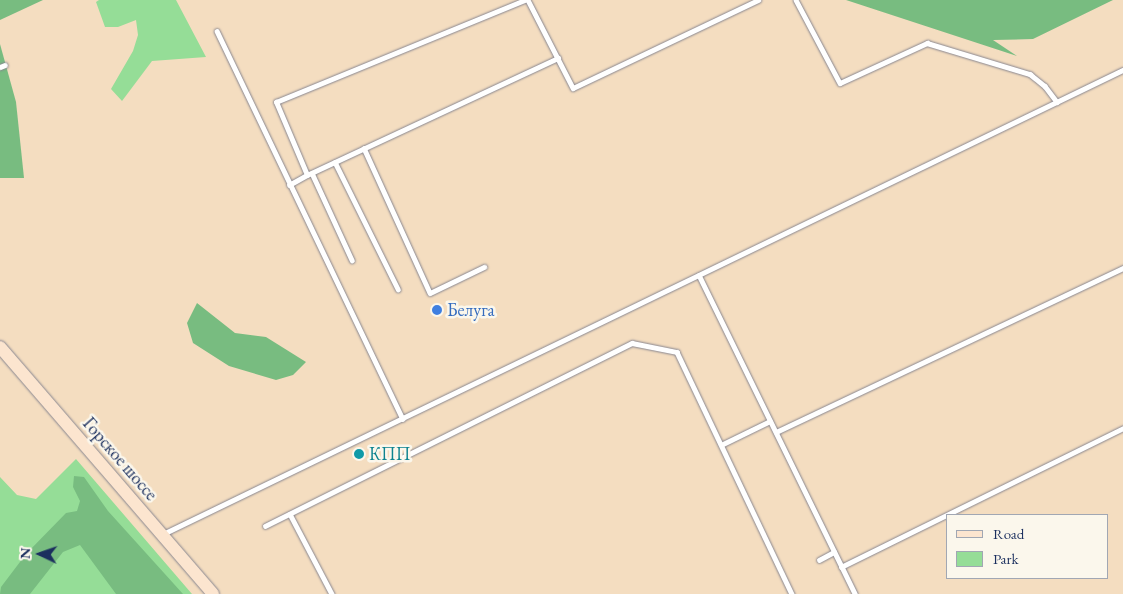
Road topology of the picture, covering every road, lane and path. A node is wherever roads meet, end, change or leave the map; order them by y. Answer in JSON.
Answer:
{"nodes":[{"id":1,"x":527,"y":0,"type":"edge"},
{"id":2,"x":758,"y":0,"type":"edge"},
{"id":3,"x":796,"y":0,"type":"edge"},
{"id":4,"x":217,"y":31,"type":"dead end"},
{"id":5,"x":558,"y":58,"type":"junction"},
{"id":6,"x":1123,"y":70,"type":"edge"},
{"id":7,"x":1057,"y":102,"type":"junction"},
{"id":8,"x":364,"y":148,"type":"junction"},
{"id":9,"x":335,"y":162,"type":"junction"},
{"id":10,"x":310,"y":174,"type":"junction"},
{"id":11,"x":289,"y":185,"type":"junction"},
{"id":12,"x":352,"y":260,"type":"dead end"},
{"id":13,"x":484,"y":267,"type":"dead end"},
{"id":14,"x":1123,"y":268,"type":"edge"},
{"id":15,"x":699,"y":275,"type":"junction"},
{"id":16,"x":398,"y":290,"type":"dead end"},
{"id":17,"x":0,"y":347,"type":"edge"},
{"id":18,"x":403,"y":419,"type":"junction"},
{"id":19,"x":770,"y":421,"type":"junction"},
{"id":20,"x":1123,"y":428,"type":"edge"},
{"id":21,"x":776,"y":432,"type":"junction"},
{"id":22,"x":723,"y":444,"type":"junction"},
{"id":23,"x":290,"y":514,"type":"junction"},
{"id":24,"x":949,"y":514,"type":"edge"},
{"id":25,"x":946,"y":515,"type":"edge"},
{"id":26,"x":266,"y":526,"type":"dead end"},
{"id":27,"x":162,"y":535,"type":"junction"},
{"id":28,"x":834,"y":552,"type":"junction"},
{"id":29,"x":819,"y":560,"type":"dead end"},
{"id":30,"x":841,"y":567,"type":"junction"},
{"id":31,"x":213,"y":594,"type":"edge"},
{"id":32,"x":332,"y":594,"type":"edge"},
{"id":33,"x":792,"y":594,"type":"edge"},
{"id":34,"x":855,"y":594,"type":"edge"}],
"edges":[{"from":1,"to":5,"type":"lane"},
{"from":1,"to":10,"type":"lane"},
{"from":2,"to":5,"type":"lane"},
{"from":3,"to":7,"type":"lane"},
{"from":4,"to":11,"type":"lane"},
{"from":5,"to":8,"type":"lane"},
{"from":6,"to":7,"type":"lane"},
{"from":7,"to":15,"type":"lane"},
{"from":8,"to":9,"type":"lane"},
{"from":8,"to":13,"type":"lane"},
{"from":9,"to":10,"type":"lane"},
{"from":9,"to":16,"type":"lane"},
{"from":10,"to":11,"type":"lane"},
{"from":10,"to":12,"type":"lane"},
{"from":11,"to":18,"type":"lane"},
{"from":14,"to":21,"type":"lane"},
{"from":15,"to":18,"type":"lane"},
{"from":15,"to":19,"type":"lane"},
{"from":17,"to":27,"type":"main road","name":"Горское шоссе"},
{"from":18,"to":27,"type":"lane"},
{"from":19,"to":21,"type":"lane"},
{"from":19,"to":22,"type":"lane"},
{"from":20,"to":24,"type":"lane"},
{"from":21,"to":28,"type":"lane"},
{"from":22,"to":23,"type":"lane"},
{"from":22,"to":33,"type":"lane"},
{"from":23,"to":26,"type":"lane"},
{"from":23,"to":32,"type":"lane"},
{"from":25,"to":30,"type":"lane"},
{"from":27,"to":31,"type":"main road","name":"Горское шоссе"},
{"from":28,"to":29,"type":"lane"},
{"from":28,"to":30,"type":"lane"},
{"from":30,"to":34,"type":"lane"}]}
